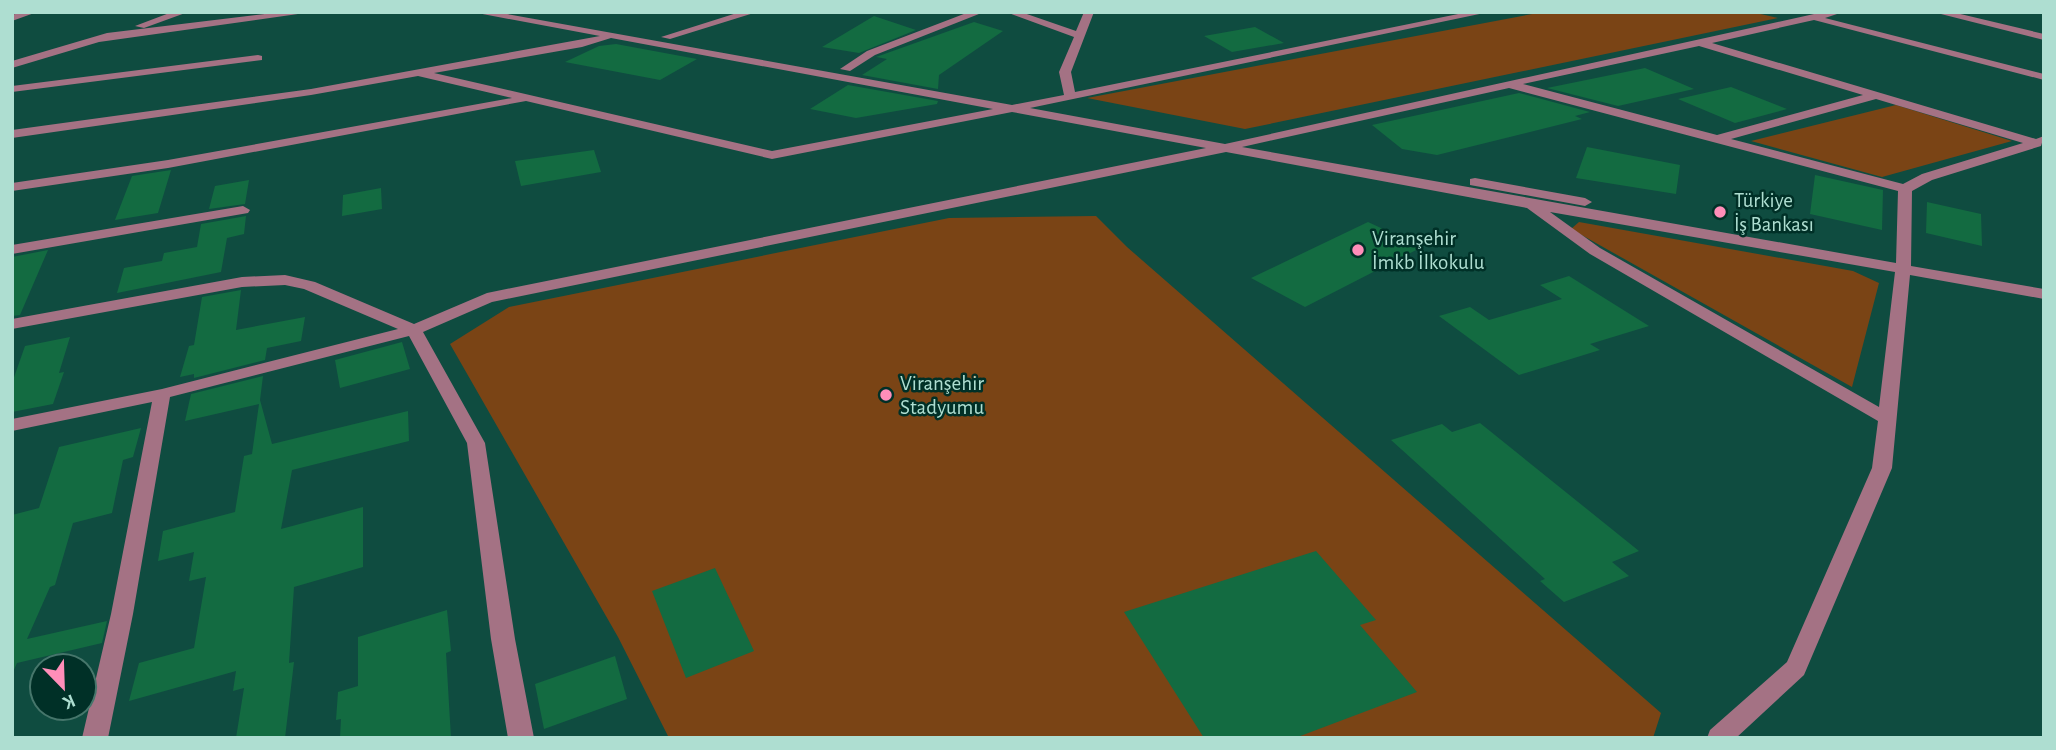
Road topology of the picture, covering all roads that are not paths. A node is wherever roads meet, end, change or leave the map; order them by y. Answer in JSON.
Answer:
{"nodes":[{"id":1,"x":32,"y":12,"type":"edge"},
{"id":2,"x":183,"y":12,"type":"edge"},
{"id":3,"x":307,"y":12,"type":"edge"},
{"id":4,"x":477,"y":12,"type":"edge"},
{"id":5,"x":526,"y":12,"type":"edge"},
{"id":6,"x":752,"y":12,"type":"edge"},
{"id":7,"x":979,"y":12,"type":"edge"},
{"id":8,"x":1011,"y":12,"type":"edge"},
{"id":9,"x":1089,"y":12,"type":"edge"},
{"id":10,"x":1484,"y":12,"type":"edge"},
{"id":11,"x":1787,"y":12,"type":"edge"},
{"id":12,"x":1838,"y":12,"type":"edge"},
{"id":13,"x":1938,"y":12,"type":"edge"},
{"id":14,"x":12,"y":18,"type":"edge"},
{"id":15,"x":1813,"y":18,"type":"junction"},
{"id":16,"x":2044,"y":24,"type":"edge"},
{"id":17,"x":2016,"y":31,"type":"junction"},
{"id":18,"x":612,"y":36,"type":"junction"},
{"id":19,"x":1080,"y":36,"type":"junction"},
{"id":20,"x":666,"y":37,"type":"junction"},
{"id":21,"x":2044,"y":37,"type":"edge"},
{"id":22,"x":97,"y":39,"type":"junction"},
{"id":23,"x":1699,"y":43,"type":"junction"},
{"id":24,"x":258,"y":58,"type":"dead end"},
{"id":25,"x":12,"y":65,"type":"edge"},
{"id":26,"x":846,"y":69,"type":"junction"},
{"id":27,"x":418,"y":73,"type":"junction"},
{"id":28,"x":2044,"y":77,"type":"edge"},
{"id":29,"x":1508,"y":84,"type":"junction"},
{"id":30,"x":12,"y":89,"type":"edge"},
{"id":31,"x":1876,"y":95,"type":"junction"},
{"id":32,"x":1070,"y":97,"type":"junction"},
{"id":33,"x":528,"y":99,"type":"junction"},
{"id":34,"x":1041,"y":103,"type":"junction"},
{"id":35,"x":1009,"y":109,"type":"junction"},
{"id":36,"x":12,"y":134,"type":"edge"},
{"id":37,"x":1716,"y":140,"type":"junction"},
{"id":38,"x":1246,"y":142,"type":"junction"},
{"id":39,"x":2037,"y":146,"type":"edge"},
{"id":40,"x":1227,"y":148,"type":"junction"},
{"id":41,"x":12,"y":187,"type":"edge"},
{"id":42,"x":1905,"y":189,"type":"junction"},
{"id":43,"x":1530,"y":204,"type":"junction"},
{"id":44,"x":243,"y":210,"type":"dead end"},
{"id":45,"x":12,"y":250,"type":"edge"},
{"id":46,"x":1904,"y":264,"type":"junction"},
{"id":47,"x":2044,"y":283,"type":"edge"},
{"id":48,"x":2044,"y":294,"type":"edge"},
{"id":49,"x":12,"y":324,"type":"edge"},
{"id":50,"x":414,"y":331,"type":"junction"},
{"id":51,"x":162,"y":394,"type":"junction"},
{"id":52,"x":1887,"y":419,"type":"junction"},
{"id":53,"x":12,"y":425,"type":"edge"},
{"id":54,"x":95,"y":738,"type":"edge"},
{"id":55,"x":521,"y":738,"type":"edge"},
{"id":56,"x":1719,"y":738,"type":"edge"}],
"edges":[{"from":1,"to":14,"type":"street"},
{"from":2,"to":22,"type":"street"},
{"from":3,"to":22,"type":"street"},
{"from":4,"to":18,"type":"street"},
{"from":5,"to":20,"type":"street"},
{"from":6,"to":20,"type":"street"},
{"from":7,"to":26,"type":"street"},
{"from":8,"to":19,"type":"street"},
{"from":9,"to":19,"type":"street"},
{"from":10,"to":32,"type":"street"},
{"from":11,"to":15,"type":"street"},
{"from":12,"to":15,"type":"street"},
{"from":13,"to":17,"type":"street"},
{"from":15,"to":23,"type":"street"},
{"from":15,"to":28,"type":"street"},
{"from":16,"to":17,"type":"street"},
{"from":17,"to":21,"type":"street"},
{"from":18,"to":27,"type":"street"},
{"from":18,"to":35,"type":"street"},
{"from":19,"to":32,"type":"street"},
{"from":20,"to":26,"type":"street"},
{"from":22,"to":25,"type":"street"},
{"from":23,"to":29,"type":"street"},
{"from":23,"to":31,"type":"street"},
{"from":24,"to":30,"type":"street"},
{"from":26,"to":34,"type":"street"},
{"from":27,"to":33,"type":"street"},
{"from":27,"to":36,"type":"street"},
{"from":29,"to":37,"type":"street"},
{"from":29,"to":38,"type":"street"},
{"from":31,"to":37,"type":"street"},
{"from":31,"to":39,"type":"street"},
{"from":32,"to":34,"type":"street"},
{"from":33,"to":35,"type":"street"},
{"from":33,"to":41,"type":"street"},
{"from":34,"to":35,"type":"street"},
{"from":34,"to":38,"type":"street"},
{"from":35,"to":40,"type":"street"},
{"from":37,"to":42,"type":"street"},
{"from":38,"to":40,"type":"street"},
{"from":38,"to":46,"type":"street"},
{"from":39,"to":42,"type":"street"},
{"from":40,"to":43,"type":"street"},
{"from":40,"to":50,"type":"street"},
{"from":42,"to":46,"type":"street"},
{"from":43,"to":46,"type":"street"},
{"from":43,"to":52,"type":"street"},
{"from":44,"to":45,"type":"street"},
{"from":46,"to":47,"type":"street"},
{"from":46,"to":48,"type":"street"},
{"from":46,"to":52,"type":"street"},
{"from":49,"to":50,"type":"street"},
{"from":50,"to":51,"type":"street"},
{"from":50,"to":55,"type":"street"},
{"from":51,"to":53,"type":"street"},
{"from":51,"to":54,"type":"street"},
{"from":52,"to":56,"type":"street"}]}
